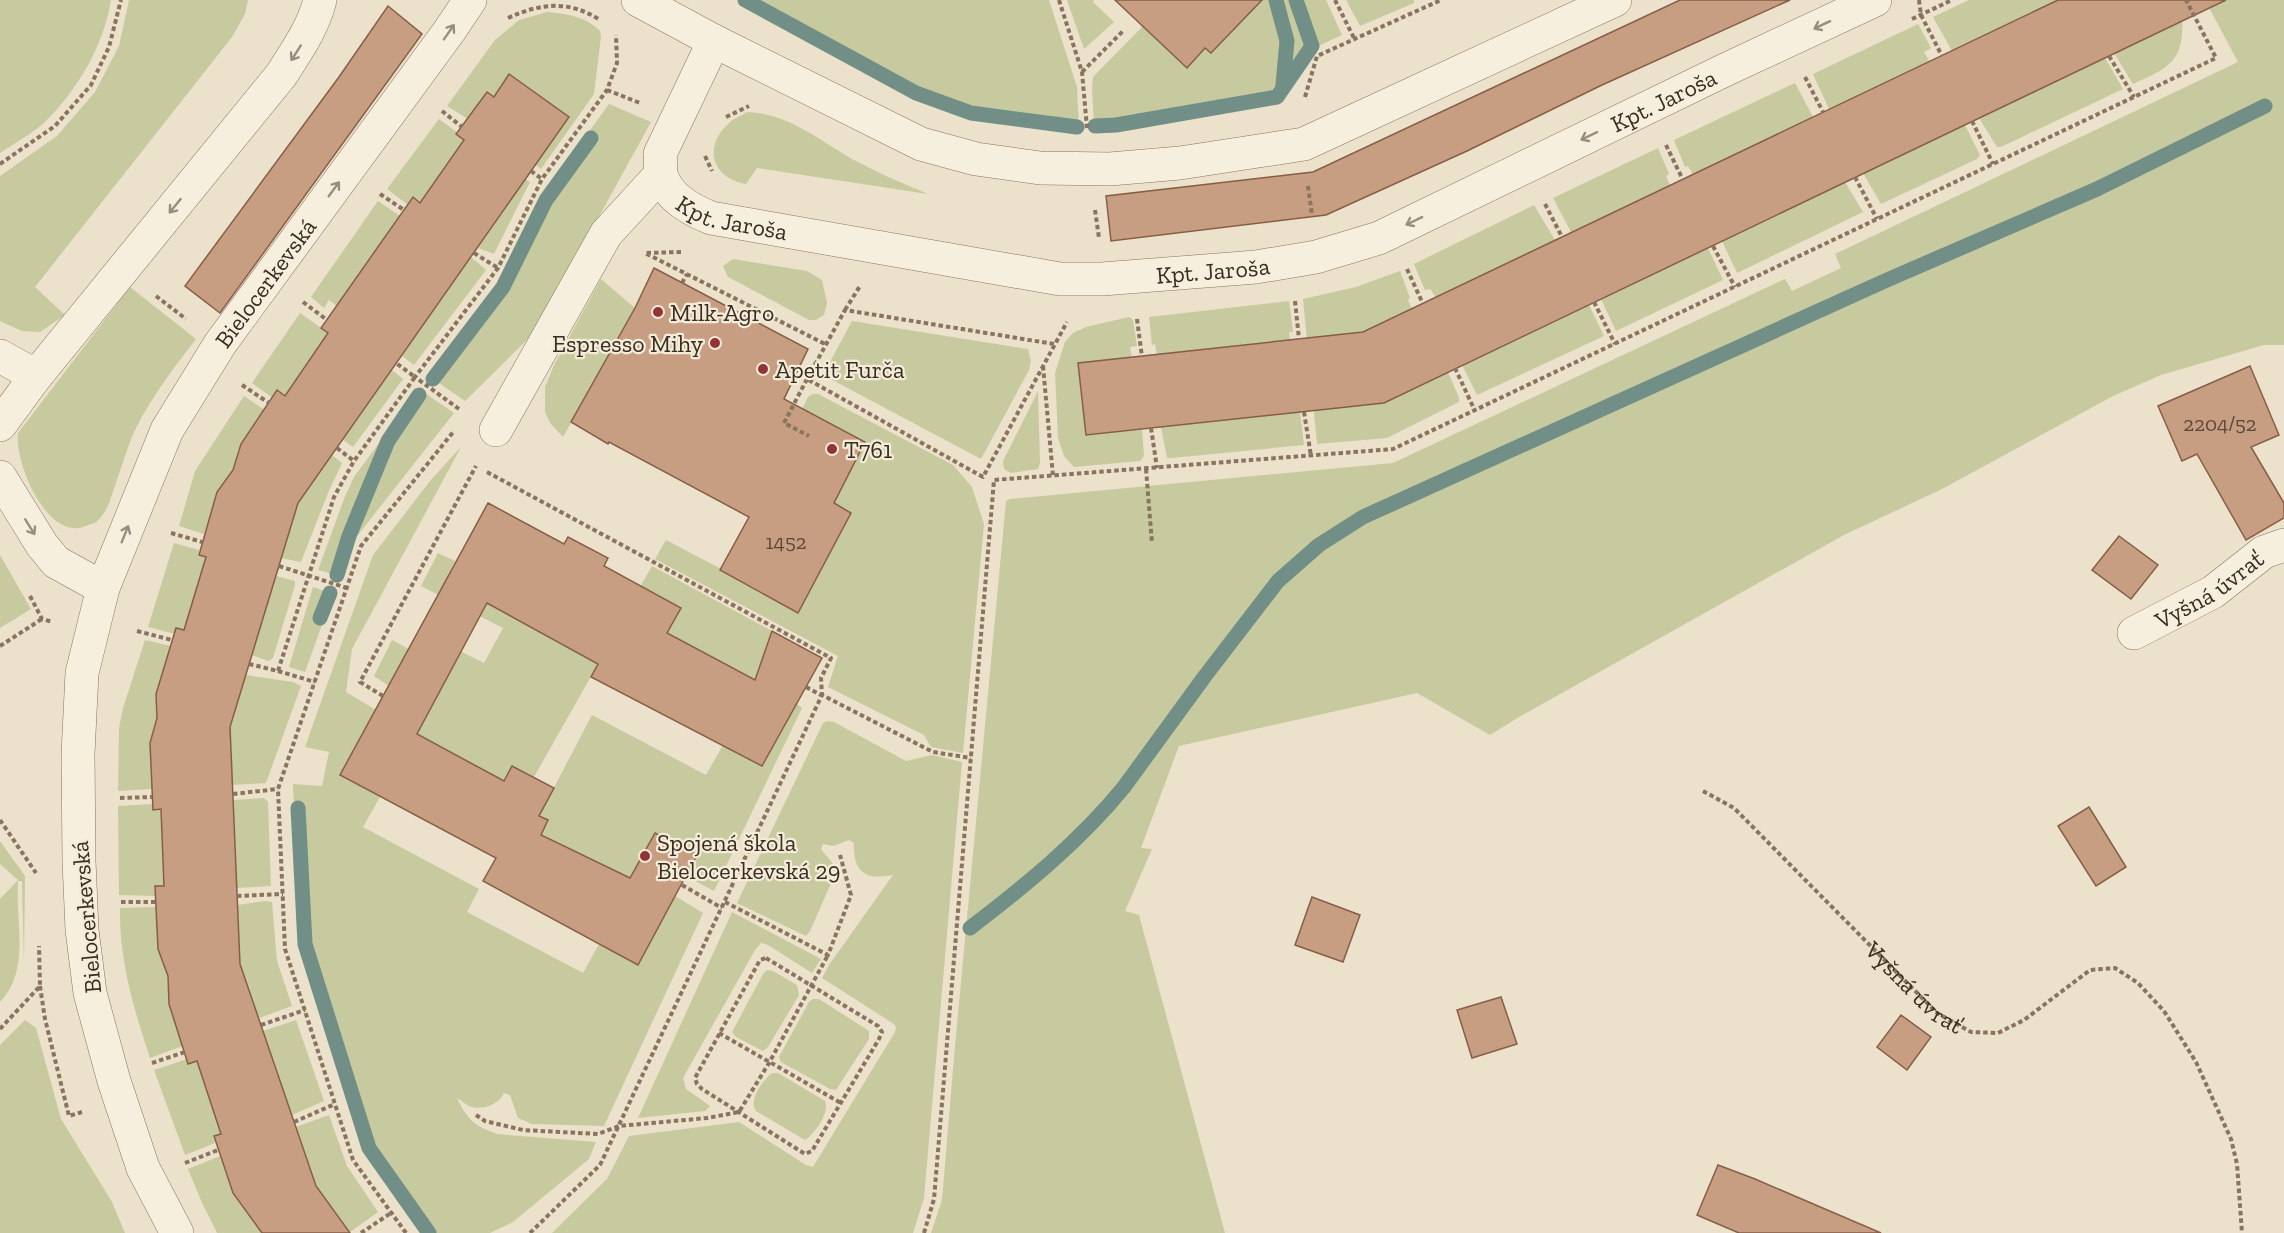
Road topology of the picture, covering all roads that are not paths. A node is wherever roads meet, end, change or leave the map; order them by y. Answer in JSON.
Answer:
{"nodes":[{"id":1,"x":320,"y":0,"type":"edge"},
{"id":2,"x":470,"y":0,"type":"edge"},
{"id":3,"x":638,"y":0,"type":"edge"},
{"id":4,"x":1616,"y":0,"type":"edge"},
{"id":5,"x":1875,"y":0,"type":"edge"},
{"id":6,"x":714,"y":40,"type":"junction"},
{"id":7,"x":661,"y":174,"type":"junction"},
{"id":8,"x":0,"y":356,"type":"edge"},
{"id":9,"x":36,"y":376,"type":"junction"},
{"id":10,"x":0,"y":425,"type":"edge"},
{"id":11,"x":488,"y":444,"type":"road end"},
{"id":12,"x":0,"y":477,"type":"edge"},
{"id":13,"x":2284,"y":545,"type":"edge"},
{"id":14,"x":103,"y":588,"type":"junction"},
{"id":15,"x":2134,"y":633,"type":"dead end"},
{"id":16,"x":177,"y":1233,"type":"edge"}],
"edges":[{"from":1,"to":9,"type":"street","one_way":true},
{"from":14,"to":2,"type":"street","name":"Bielocerkevská","one_way":true},
{"from":3,"to":6,"type":"street"},
{"from":4,"to":6,"type":"street"},
{"from":5,"to":7,"type":"street","name":"Kpt. Jaroša","one_way":true},
{"from":6,"to":7,"type":"street","name":"Kpt. Jaroša"},
{"from":7,"to":11,"type":"street"},
{"from":8,"to":9,"type":"street"},
{"from":9,"to":10,"type":"street"},
{"from":12,"to":14,"type":"street","one_way":true},
{"from":13,"to":15,"type":"street","name":"Vyšná úvrať"},
{"from":14,"to":16,"type":"street","name":"Bielocerkevská"}]}
